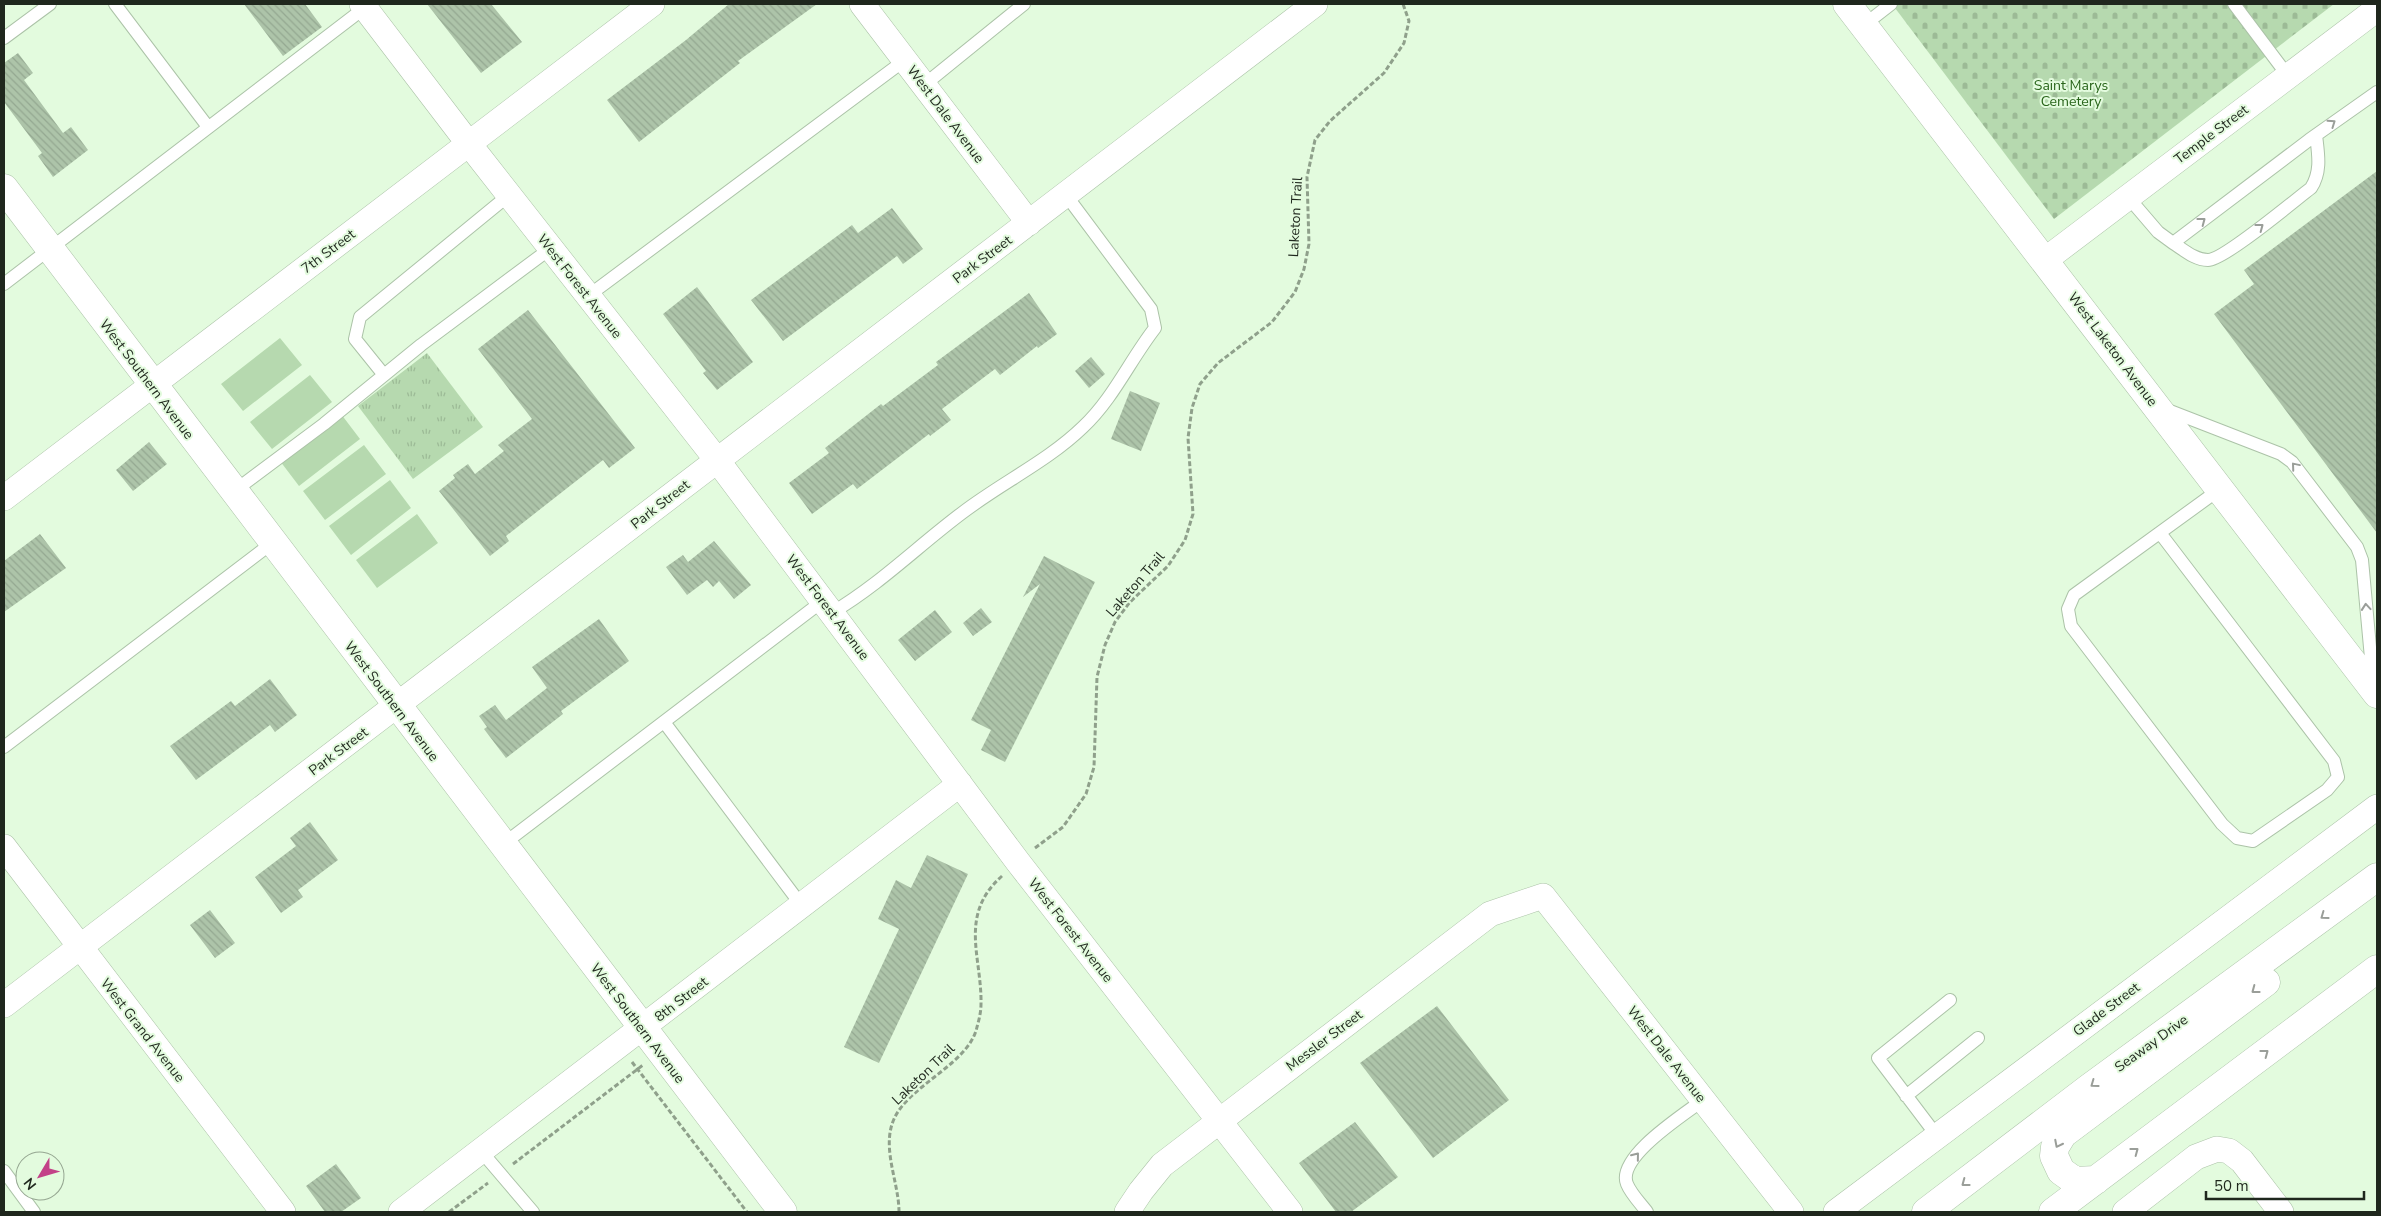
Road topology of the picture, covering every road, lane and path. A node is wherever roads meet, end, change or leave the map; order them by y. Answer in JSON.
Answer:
{"nodes":[{"id":1,"x":50,"y":4,"type":"edge"},
{"id":2,"x":115,"y":4,"type":"edge"},
{"id":3,"x":652,"y":4,"type":"edge"},
{"id":4,"x":862,"y":4,"type":"edge"},
{"id":5,"x":1024,"y":4,"type":"edge"},
{"id":6,"x":1315,"y":4,"type":"edge"},
{"id":7,"x":1403,"y":4,"type":"edge"},
{"id":8,"x":1847,"y":4,"type":"edge"},
{"id":9,"x":1891,"y":4,"type":"edge"},
{"id":10,"x":2234,"y":4,"type":"edge"},
{"id":11,"x":366,"y":5,"type":"edge"},
{"id":12,"x":2377,"y":9,"type":"edge"},
{"id":13,"x":1864,"y":25,"type":"junction"},
{"id":14,"x":4,"y":38,"type":"edge"},
{"id":15,"x":905,"y":60,"type":"junction"},
{"id":16,"x":2288,"y":76,"type":"junction"},
{"id":17,"x":924,"y":85,"type":"junction"},
{"id":18,"x":2377,"y":92,"type":"edge"},
{"id":19,"x":208,"y":127,"type":"junction"},
{"id":20,"x":2316,"y":135,"type":"junction"},
{"id":21,"x":469,"y":144,"type":"junction"},
{"id":22,"x":4,"y":188,"type":"edge"},
{"id":23,"x":509,"y":195,"type":"junction"},
{"id":24,"x":1066,"y":195,"type":"junction"},
{"id":25,"x":2128,"y":197,"type":"junction"},
{"id":26,"x":1029,"y":223,"type":"junction"},
{"id":27,"x":2173,"y":243,"type":"junction"},
{"id":28,"x":551,"y":248,"type":"junction"},
{"id":29,"x":50,"y":250,"type":"junction"},
{"id":30,"x":2045,"y":260,"type":"junction"},
{"id":31,"x":4,"y":284,"type":"edge"},
{"id":32,"x":588,"y":296,"type":"junction"},
{"id":33,"x":384,"y":376,"type":"junction"},
{"id":34,"x":152,"y":386,"type":"junction"},
{"id":35,"x":2156,"y":406,"type":"junction"},
{"id":36,"x":717,"y":460,"type":"junction"},
{"id":37,"x":2220,"y":489,"type":"junction"},
{"id":38,"x":233,"y":492,"type":"junction"},
{"id":39,"x":4,"y":498,"type":"edge"},
{"id":40,"x":2160,"y":533,"type":"junction"},
{"id":41,"x":272,"y":543,"type":"junction"},
{"id":42,"x":828,"y":606,"type":"junction"},
{"id":43,"x":2376,"y":692,"type":"edge"},
{"id":44,"x":397,"y":706,"type":"junction"},
{"id":45,"x":664,"y":722,"type":"junction"},
{"id":46,"x":4,"y":747,"type":"edge"},
{"id":47,"x":960,"y":784,"type":"junction"},
{"id":48,"x":2377,"y":807,"type":"edge"},
{"id":49,"x":502,"y":845,"type":"junction"},
{"id":50,"x":4,"y":847,"type":"edge"},
{"id":51,"x":1018,"y":862,"type":"junction"},
{"id":52,"x":2377,"y":876,"type":"edge"},
{"id":53,"x":1542,"y":896,"type":"joint"},
{"id":54,"x":2377,"y":898,"type":"edge"},
{"id":55,"x":802,"y":906,"type":"junction"},
{"id":56,"x":80,"y":947,"type":"junction"},
{"id":57,"x":2377,"y":969,"type":"edge"},
{"id":58,"x":1950,"y":1000,"type":"dead end"},
{"id":59,"x":4,"y":1005,"type":"edge"},
{"id":60,"x":642,"y":1029,"type":"junction"},
{"id":61,"x":1978,"y":1038,"type":"dead end"},
{"id":62,"x":619,"y":1045,"type":"junction"},
{"id":63,"x":659,"y":1052,"type":"junction"},
{"id":64,"x":638,"y":1069,"type":"junction"},
{"id":65,"x":1906,"y":1096,"type":"junction"},
{"id":66,"x":1703,"y":1100,"type":"junction"},
{"id":67,"x":1220,"y":1120,"type":"junction"},
{"id":68,"x":1937,"y":1136,"type":"junction"},
{"id":69,"x":482,"y":1150,"type":"junction"},
{"id":70,"x":4,"y":1171,"type":"edge"},
{"id":71,"x":500,"y":1174,"type":"junction"},
{"id":72,"x":2096,"y":1180,"type":"junction"},
{"id":73,"x":34,"y":1212,"type":"edge"},
{"id":74,"x":283,"y":1212,"type":"edge"},
{"id":75,"x":401,"y":1212,"type":"edge"},
{"id":76,"x":449,"y":1212,"type":"edge"},
{"id":77,"x":533,"y":1212,"type":"edge"},
{"id":78,"x":748,"y":1212,"type":"edge"},
{"id":79,"x":783,"y":1212,"type":"edge"},
{"id":80,"x":899,"y":1212,"type":"edge"},
{"id":81,"x":1127,"y":1212,"type":"edge"},
{"id":82,"x":1290,"y":1212,"type":"edge"},
{"id":83,"x":1647,"y":1212,"type":"edge"},
{"id":84,"x":1791,"y":1212,"type":"edge"},
{"id":85,"x":1836,"y":1212,"type":"edge"},
{"id":86,"x":1926,"y":1212,"type":"edge"},
{"id":87,"x":2053,"y":1212,"type":"edge"},
{"id":88,"x":2124,"y":1212,"type":"edge"},
{"id":89,"x":2281,"y":1212,"type":"edge"}],
"edges":[{"from":1,"to":14,"type":"lane"},
{"from":2,"to":19,"type":"lane"},
{"from":3,"to":21,"type":"street","name":"7th Street"},
{"from":4,"to":15,"type":"street","name":"West Dale Avenue"},
{"from":5,"to":17,"type":"lane"},
{"from":6,"to":24,"type":"street","name":"Park Street"},
{"from":7,"to":51,"type":"path","name":"Laketon Trail"},
{"from":8,"to":13,"type":"main road","name":"West Laketon Avenue"},
{"from":9,"to":13,"type":"lane"},
{"from":10,"to":16,"type":"lane"},
{"from":11,"to":19,"type":"lane"},
{"from":11,"to":21,"type":"street","name":"West Forest Avenue"},
{"from":12,"to":16,"type":"street","name":"Temple Street"},
{"from":13,"to":30,"type":"main road","name":"West Laketon Avenue"},
{"from":15,"to":17,"type":"street","name":"West Dale Avenue"},
{"from":15,"to":32,"type":"lane"},
{"from":16,"to":25,"type":"street","name":"Temple Street"},
{"from":17,"to":26,"type":"street","name":"West Dale Avenue"},
{"from":20,"to":18,"type":"lane","one_way":true},
{"from":19,"to":29,"type":"lane"},
{"from":27,"to":20,"type":"lane","one_way":true},
{"from":27,"to":20,"type":"lane","one_way":true},
{"from":21,"to":23,"type":"street","name":"West Forest Avenue"},
{"from":21,"to":34,"type":"street","name":"7th Street"},
{"from":22,"to":29,"type":"main road","name":"West Southern Avenue"},
{"from":23,"to":28,"type":"street","name":"West Forest Avenue"},
{"from":23,"to":33,"type":"lane"},
{"from":24,"to":26,"type":"street","name":"Park Street"},
{"from":24,"to":42,"type":"lane"},
{"from":25,"to":27,"type":"lane"},
{"from":25,"to":30,"type":"street","name":"Temple Street"},
{"from":26,"to":36,"type":"street","name":"Park Street"},
{"from":28,"to":32,"type":"street","name":"West Forest Avenue"},
{"from":28,"to":33,"type":"lane"},
{"from":29,"to":31,"type":"lane"},
{"from":29,"to":34,"type":"main road","name":"West Southern Avenue"},
{"from":30,"to":35,"type":"main road","name":"West Laketon Avenue"},
{"from":32,"to":36,"type":"street","name":"West Forest Avenue"},
{"from":33,"to":38,"type":"lane"},
{"from":34,"to":38,"type":"main road","name":"West Southern Avenue"},
{"from":34,"to":39,"type":"street","name":"7th Street"},
{"from":35,"to":37,"type":"main road","name":"West Laketon Avenue"},
{"from":43,"to":35,"type":"lane","one_way":true},
{"from":36,"to":42,"type":"street","name":"West Forest Avenue"},
{"from":36,"to":44,"type":"street","name":"Park Street"},
{"from":37,"to":40,"type":"lane"},
{"from":37,"to":43,"type":"main road","name":"West Laketon Avenue"},
{"from":38,"to":41,"type":"main road","name":"West Southern Avenue"},
{"from":40,"to":40,"type":"lane"},
{"from":41,"to":44,"type":"main road","name":"West Southern Avenue"},
{"from":41,"to":46,"type":"lane"},
{"from":42,"to":45,"type":"lane"},
{"from":42,"to":47,"type":"street","name":"West Forest Avenue"},
{"from":44,"to":49,"type":"main road","name":"West Southern Avenue"},
{"from":44,"to":56,"type":"street","name":"Park Street"},
{"from":45,"to":49,"type":"lane"},
{"from":45,"to":55,"type":"lane"},
{"from":47,"to":51,"type":"street","name":"West Forest Avenue"},
{"from":47,"to":55,"type":"street","name":"8th Street"},
{"from":48,"to":68,"type":"street","name":"Glade Street"},
{"from":49,"to":60,"type":"main road","name":"West Southern Avenue"},
{"from":50,"to":56,"type":"street","name":"West Grand Avenue"},
{"from":51,"to":67,"type":"street","name":"West Forest Avenue"},
{"from":51,"to":80,"type":"path","name":"Laketon Trail"},
{"from":52,"to":86,"type":"main road","name":"Seaway Drive","one_way":true},
{"from":53,"to":66,"type":"street","name":"West Dale Avenue"},
{"from":53,"to":67,"type":"street","name":"Messler Street"},
{"from":54,"to":72,"type":"main road","one_way":true},
{"from":55,"to":60,"type":"street","name":"8th Street"},
{"from":56,"to":59,"type":"street","name":"Park Street"},
{"from":56,"to":74,"type":"street","name":"West Grand Avenue"},
{"from":72,"to":57,"type":"main road","one_way":true},
{"from":58,"to":65,"type":"lane"},
{"from":60,"to":62,"type":"street","name":"8th Street"},
{"from":60,"to":63,"type":"main road","name":"West Southern Avenue"},
{"from":61,"to":65,"type":"lane"},
{"from":62,"to":64,"type":"path"},
{"from":62,"to":69,"type":"street","name":"8th Street"},
{"from":63,"to":64,"type":"path"},
{"from":63,"to":79,"type":"main road","name":"West Southern Avenue"},
{"from":64,"to":71,"type":"path"},
{"from":64,"to":78,"type":"path"},
{"from":65,"to":68,"type":"lane"},
{"from":83,"to":66,"type":"lane","one_way":true},
{"from":66,"to":84,"type":"street","name":"West Dale Avenue"},
{"from":67,"to":81,"type":"street","name":"Messler Street"},
{"from":67,"to":82,"type":"street","name":"West Forest Avenue"},
{"from":68,"to":85,"type":"street","name":"Glade Street"},
{"from":69,"to":71,"type":"lane"},
{"from":69,"to":75,"type":"street","name":"8th Street"},
{"from":70,"to":73,"type":"lane"},
{"from":71,"to":76,"type":"path"},
{"from":71,"to":77,"type":"lane"},
{"from":72,"to":87,"type":"main road"},
{"from":88,"to":89,"type":"street"}]}
